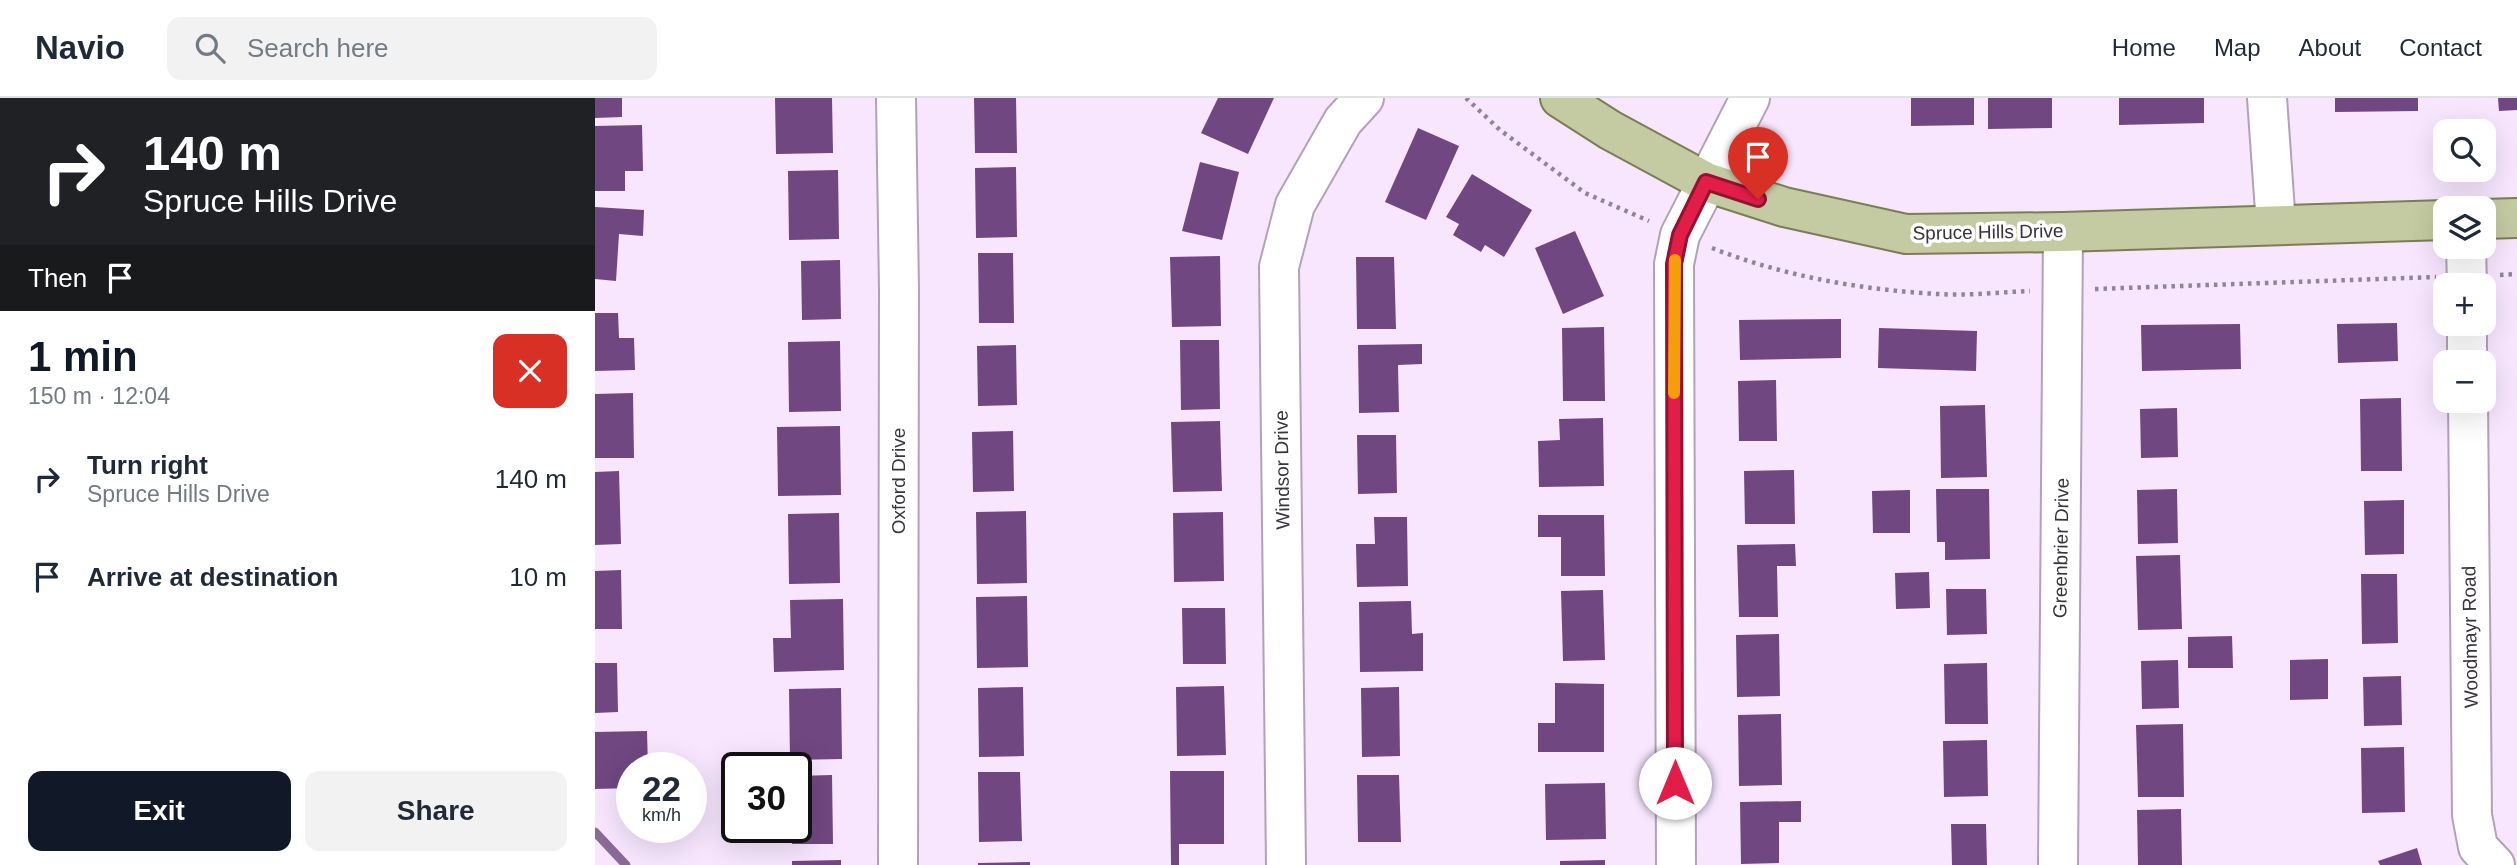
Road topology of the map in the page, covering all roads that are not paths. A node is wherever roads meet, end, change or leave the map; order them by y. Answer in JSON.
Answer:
{"nodes":[{"id":1,"x":896,"y":98,"type":"edge"},
{"id":2,"x":1364,"y":98,"type":"edge"},
{"id":3,"x":1560,"y":98,"type":"edge"},
{"id":4,"x":1750,"y":98,"type":"edge"},
{"id":5,"x":2267,"y":98,"type":"edge"},
{"id":6,"x":1706,"y":182,"type":"junction"},
{"id":7,"x":2517,"y":218,"type":"edge"},
{"id":8,"x":2496,"y":219,"type":"edge"},
{"id":9,"x":2433,"y":220,"type":"edge"},
{"id":10,"x":2276,"y":225,"type":"junction"},
{"id":11,"x":2063,"y":232,"type":"junction"},
{"id":12,"x":2468,"y":413,"type":"edge"},
{"id":13,"x":898,"y":865,"type":"edge"},
{"id":14,"x":1286,"y":865,"type":"edge"},
{"id":15,"x":1676,"y":865,"type":"edge"},
{"id":16,"x":2058,"y":865,"type":"edge"},
{"id":17,"x":2495,"y":865,"type":"edge"}],
"edges":[{"from":1,"to":13,"type":"street","name":"Oxford Drive"},
{"from":2,"to":14,"type":"street","name":"Windsor Drive"},
{"from":3,"to":6,"type":"main road","name":"Spruce Hills Drive"},
{"from":4,"to":6,"type":"street"},
{"from":5,"to":10,"type":"street"},
{"from":6,"to":11,"type":"main road","name":"Spruce Hills Drive"},
{"from":6,"to":15,"type":"street"},
{"from":7,"to":8,"type":"main road"},
{"from":9,"to":10,"type":"main road","name":"Spruce Hills Drive"},
{"from":10,"to":11,"type":"main road","name":"Spruce Hills Drive"},
{"from":11,"to":16,"type":"street","name":"Greenbrier Drive"},
{"from":12,"to":17,"type":"street","name":"Woodmayr Road"}]}
